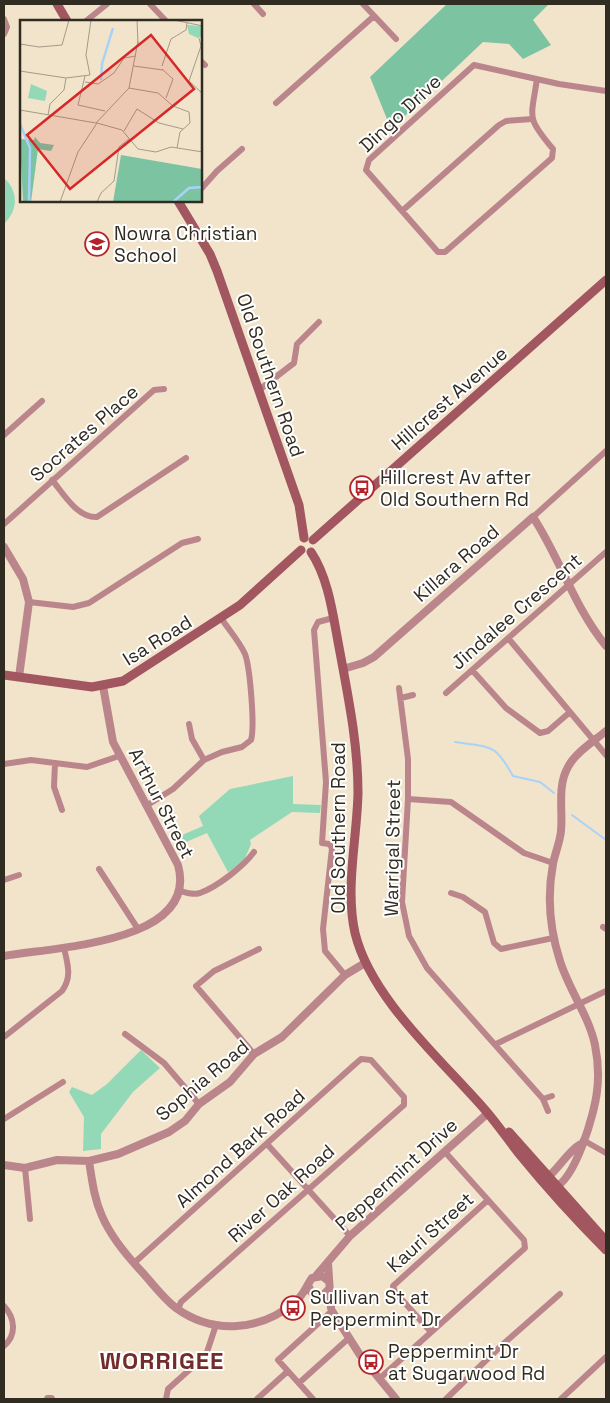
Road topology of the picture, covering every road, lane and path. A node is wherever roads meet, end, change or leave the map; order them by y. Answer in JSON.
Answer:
{"nodes":[{"id":1,"x":56,"y":4,"type":"edge"},
{"id":2,"x":107,"y":4,"type":"edge"},
{"id":3,"x":150,"y":4,"type":"edge"},
{"id":4,"x":254,"y":4,"type":"edge"},
{"id":5,"x":363,"y":4,"type":"edge"},
{"id":6,"x":264,"y":14,"type":"dead end"},
{"id":7,"x":374,"y":16,"type":"junction"},
{"id":8,"x":4,"y":19,"type":"edge"},
{"id":9,"x":66,"y":20,"type":"edge"},
{"id":10,"x":87,"y":20,"type":"edge"},
{"id":11,"x":165,"y":20,"type":"edge"},
{"id":12,"x":4,"y":34,"type":"edge"},
{"id":13,"x":396,"y":39,"type":"dead end"},
{"id":14,"x":537,"y":79,"type":"junction"},
{"id":15,"x":606,"y":91,"type":"edge"},
{"id":16,"x":276,"y":103,"type":"dead end"},
{"id":17,"x":532,"y":119,"type":"junction"},
{"id":18,"x":242,"y":149,"type":"dead end"},
{"id":19,"x":202,"y":188,"type":"edge"},
{"id":20,"x":181,"y":202,"type":"edge"},
{"id":21,"x":402,"y":211,"type":"junction"},
{"id":22,"x":606,"y":280,"type":"edge"},
{"id":23,"x":320,"y":322,"type":"dead end"},
{"id":24,"x":164,"y":389,"type":"dead end"},
{"id":25,"x":259,"y":390,"type":"junction"},
{"id":26,"x":42,"y":401,"type":"dead end"},
{"id":27,"x":4,"y":435,"type":"edge"},
{"id":28,"x":606,"y":451,"type":"edge"},
{"id":29,"x":186,"y":458,"type":"dead end"},
{"id":30,"x":52,"y":480,"type":"junction"},
{"id":31,"x":533,"y":516,"type":"junction"},
{"id":32,"x":4,"y":524,"type":"edge"},
{"id":33,"x":198,"y":539,"type":"dead end"},
{"id":34,"x":309,"y":539,"type":"junction"},
{"id":35,"x":4,"y":547,"type":"edge"},
{"id":36,"x":301,"y":550,"type":"junction"},
{"id":37,"x":311,"y":552,"type":"junction"},
{"id":38,"x":606,"y":552,"type":"edge"},
{"id":39,"x":568,"y":586,"type":"junction"},
{"id":40,"x":29,"y":602,"type":"junction"},
{"id":41,"x":221,"y":618,"type":"junction"},
{"id":42,"x":333,"y":618,"type":"junction"},
{"id":43,"x":508,"y":638,"type":"junction"},
{"id":44,"x":606,"y":646,"type":"edge"},
{"id":45,"x":343,"y":669,"type":"junction"},
{"id":46,"x":472,"y":670,"type":"junction"},
{"id":47,"x":4,"y":675,"type":"edge"},
{"id":48,"x":19,"y":677,"type":"junction"},
{"id":49,"x":104,"y":686,"type":"junction"},
{"id":50,"x":399,"y":688,"type":"dead end"},
{"id":51,"x":446,"y":692,"type":"dead end"},
{"id":52,"x":414,"y":695,"type":"dead end"},
{"id":53,"x":401,"y":698,"type":"junction"},
{"id":54,"x":570,"y":712,"type":"junction"},
{"id":55,"x":189,"y":724,"type":"dead end"},
{"id":56,"x":606,"y":731,"type":"edge"},
{"id":57,"x":595,"y":741,"type":"junction"},
{"id":58,"x":606,"y":755,"type":"edge"},
{"id":59,"x":120,"y":756,"type":"junction"},
{"id":60,"x":204,"y":760,"type":"junction"},
{"id":61,"x":55,"y":763,"type":"junction"},
{"id":62,"x":4,"y":764,"type":"edge"},
{"id":63,"x":408,"y":798,"type":"junction"},
{"id":64,"x":146,"y":806,"type":"junction"},
{"id":65,"x":62,"y":810,"type":"dead end"},
{"id":66,"x":254,"y":852,"type":"dead end"},
{"id":67,"x":553,"y":864,"type":"junction"},
{"id":68,"x":99,"y":869,"type":"dead end"},
{"id":69,"x":19,"y":875,"type":"dead end"},
{"id":70,"x":4,"y":880,"type":"edge"},
{"id":71,"x":180,"y":891,"type":"junction"},
{"id":72,"x":451,"y":893,"type":"dead end"},
{"id":73,"x":138,"y":929,"type":"junction"},
{"id":74,"x":553,"y":938,"type":"junction"},
{"id":75,"x":64,"y":948,"type":"junction"},
{"id":76,"x":259,"y":949,"type":"dead end"},
{"id":77,"x":4,"y":956,"type":"edge"},
{"id":78,"x":365,"y":963,"type":"junction"},
{"id":79,"x":344,"y":975,"type":"junction"},
{"id":80,"x":606,"y":991,"type":"edge"},
{"id":81,"x":579,"y":1004,"type":"junction"},
{"id":82,"x":125,"y":1034,"type":"dead end"},
{"id":83,"x":4,"y":1037,"type":"edge"},
{"id":84,"x":496,"y":1044,"type":"junction"},
{"id":85,"x":254,"y":1054,"type":"junction"},
{"id":86,"x":367,"y":1058,"type":"joint"},
{"id":87,"x":63,"y":1082,"type":"dead end"},
{"id":88,"x":552,"y":1096,"type":"dead end"},
{"id":89,"x":543,"y":1099,"type":"junction"},
{"id":90,"x":199,"y":1104,"type":"junction"},
{"id":91,"x":548,"y":1111,"type":"dead end"},
{"id":92,"x":488,"y":1113,"type":"junction"},
{"id":93,"x":4,"y":1119,"type":"edge"},
{"id":94,"x":582,"y":1142,"type":"junction"},
{"id":95,"x":267,"y":1144,"type":"junction"},
{"id":96,"x":445,"y":1152,"type":"junction"},
{"id":97,"x":606,"y":1153,"type":"edge"},
{"id":98,"x":89,"y":1161,"type":"junction"},
{"id":99,"x":4,"y":1165,"type":"edge"},
{"id":100,"x":25,"y":1168,"type":"junction"},
{"id":101,"x":548,"y":1177,"type":"junction"},
{"id":102,"x":553,"y":1188,"type":"junction"},
{"id":103,"x":308,"y":1189,"type":"junction"},
{"id":104,"x":488,"y":1200,"type":"junction"},
{"id":105,"x":30,"y":1219,"type":"dead end"},
{"id":106,"x":350,"y":1236,"type":"junction"},
{"id":107,"x":606,"y":1241,"type":"edge"},
{"id":108,"x":606,"y":1250,"type":"edge"},
{"id":109,"x":134,"y":1263,"type":"junction"},
{"id":110,"x":328,"y":1263,"type":"junction"},
{"id":111,"x":315,"y":1276,"type":"junction"},
{"id":112,"x":327,"y":1280,"type":"junction"},
{"id":113,"x":309,"y":1287,"type":"junction"},
{"id":114,"x":328,"y":1290,"type":"junction"},
{"id":115,"x":560,"y":1294,"type":"dead end"},
{"id":116,"x":316,"y":1296,"type":"junction"},
{"id":117,"x":296,"y":1302,"type":"junction"},
{"id":118,"x":4,"y":1306,"type":"edge"},
{"id":119,"x":178,"y":1309,"type":"junction"},
{"id":120,"x":331,"y":1309,"type":"junction"},
{"id":121,"x":216,"y":1325,"type":"junction"},
{"id":122,"x":431,"y":1332,"type":"junction"},
{"id":123,"x":349,"y":1338,"type":"junction"},
{"id":124,"x":4,"y":1346,"type":"edge"},
{"id":125,"x":606,"y":1357,"type":"edge"},
{"id":126,"x":288,"y":1371,"type":"junction"},
{"id":127,"x":379,"y":1379,"type":"junction"},
{"id":128,"x":299,"y":1383,"type":"junction"},
{"id":129,"x":166,"y":1399,"type":"edge"},
{"id":130,"x":257,"y":1399,"type":"edge"},
{"id":131,"x":313,"y":1399,"type":"edge"},
{"id":132,"x":396,"y":1399,"type":"edge"},
{"id":133,"x":446,"y":1399,"type":"edge"},
{"id":134,"x":561,"y":1399,"type":"edge"}],
"edges":[{"from":1,"to":9,"type":"main road"},
{"from":2,"to":10,"type":"street"},
{"from":3,"to":11,"type":"street"},
{"from":4,"to":6,"type":"street"},
{"from":5,"to":7,"type":"street"},
{"from":7,"to":13,"type":"street"},
{"from":7,"to":16,"type":"street"},
{"from":8,"to":12,"type":"street"},
{"from":14,"to":15,"type":"street"},
{"from":14,"to":17,"type":"street"},
{"from":14,"to":21,"type":"street","name":"Dingo Drive"},
{"from":17,"to":21,"type":"street"},
{"from":17,"to":21,"type":"street","name":"Dingo Drive"},
{"from":18,"to":19,"type":"street"},
{"from":20,"to":25,"type":"main road","name":"Old Southern Road"},
{"from":22,"to":34,"type":"main road","name":"Hillcrest Avenue"},
{"from":23,"to":25,"type":"street"},
{"from":24,"to":30,"type":"street","name":"Socrates Place"},
{"from":25,"to":34,"type":"main road","name":"Old Southern Road"},
{"from":26,"to":27,"type":"street"},
{"from":28,"to":31,"type":"street","name":"Killara Road"},
{"from":29,"to":30,"type":"street"},
{"from":30,"to":32,"type":"street","name":"Socrates Place"},
{"from":31,"to":39,"type":"street"},
{"from":31,"to":45,"type":"street","name":"Killara Road"},
{"from":33,"to":40,"type":"street"},
{"from":34,"to":36,"type":"main road"},
{"from":34,"to":37,"type":"main road"},
{"from":35,"to":40,"type":"street"},
{"from":36,"to":37,"type":"main road"},
{"from":36,"to":41,"type":"main road","name":"Isa Road"},
{"from":37,"to":42,"type":"main road","name":"Old Southern Road"},
{"from":38,"to":39,"type":"street","name":"Jindalee Crescent"},
{"from":39,"to":43,"type":"street","name":"Jindalee Crescent"},
{"from":39,"to":44,"type":"street"},
{"from":40,"to":48,"type":"street"},
{"from":41,"to":49,"type":"main road","name":"Isa Road"},
{"from":41,"to":60,"type":"street"},
{"from":42,"to":45,"type":"main road","name":"Old Southern Road"},
{"from":42,"to":79,"type":"street","name":"Old Southern Road"},
{"from":43,"to":46,"type":"street","name":"Jindalee Crescent"},
{"from":43,"to":54,"type":"street"},
{"from":45,"to":78,"type":"main road","name":"Old Southern Road"},
{"from":46,"to":51,"type":"street","name":"Jindalee Crescent"},
{"from":46,"to":54,"type":"street"},
{"from":47,"to":48,"type":"main road","name":"Isa Road"},
{"from":48,"to":49,"type":"main road","name":"Isa Road"},
{"from":49,"to":59,"type":"street","name":"Arthur Street"},
{"from":50,"to":53,"type":"street","name":"Warrigal Street"},
{"from":52,"to":53,"type":"street"},
{"from":53,"to":63,"type":"street","name":"Warrigal Street"},
{"from":54,"to":57,"type":"street"},
{"from":55,"to":60,"type":"street"},
{"from":56,"to":57,"type":"street"},
{"from":57,"to":58,"type":"street"},
{"from":57,"to":67,"type":"street"},
{"from":59,"to":61,"type":"street"},
{"from":59,"to":64,"type":"street","name":"Arthur Street"},
{"from":60,"to":64,"type":"street"},
{"from":61,"to":62,"type":"street"},
{"from":61,"to":65,"type":"street"},
{"from":63,"to":67,"type":"street"},
{"from":63,"to":84,"type":"street","name":"Warrigal Street"},
{"from":64,"to":71,"type":"street","name":"Arthur Street"},
{"from":66,"to":71,"type":"street"},
{"from":67,"to":74,"type":"street"},
{"from":68,"to":73,"type":"street"},
{"from":69,"to":70,"type":"street"},
{"from":71,"to":73,"type":"street"},
{"from":72,"to":74,"type":"street"},
{"from":73,"to":75,"type":"street"},
{"from":74,"to":81,"type":"street"},
{"from":75,"to":77,"type":"street"},
{"from":75,"to":83,"type":"street"},
{"from":76,"to":85,"type":"street"},
{"from":78,"to":79,"type":"street","name":"Sophia Road"},
{"from":78,"to":92,"type":"main road","name":"Old Southern Road"},
{"from":79,"to":85,"type":"street","name":"Sophia Road"},
{"from":80,"to":81,"type":"street"},
{"from":81,"to":84,"type":"street"},
{"from":81,"to":94,"type":"street"},
{"from":82,"to":90,"type":"street"},
{"from":84,"to":89,"type":"street","name":"Warrigal Street"},
{"from":85,"to":90,"type":"street","name":"Sophia Road"},
{"from":86,"to":95,"type":"street","name":"Almond Bark Road"},
{"from":86,"to":103,"type":"street","name":"River Oak Road"},
{"from":87,"to":93,"type":"street"},
{"from":88,"to":89,"type":"street"},
{"from":89,"to":91,"type":"street","name":"Warrigal Street"},
{"from":90,"to":98,"type":"street","name":"Sophia Road"},
{"from":92,"to":96,"type":"street","name":"Peppermint Drive"},
{"from":92,"to":101,"type":"main road","name":"Old Southern Road"},
{"from":92,"to":102,"type":"main road","name":"Old Southern Road"},
{"from":94,"to":97,"type":"street"},
{"from":94,"to":101,"type":"street"},
{"from":94,"to":102,"type":"street"},
{"from":95,"to":103,"type":"street"},
{"from":95,"to":109,"type":"street","name":"Almond Bark Road"},
{"from":96,"to":104,"type":"street"},
{"from":96,"to":106,"type":"street","name":"Peppermint Drive"},
{"from":98,"to":100,"type":"street","name":"Sophia Road"},
{"from":98,"to":109,"type":"street"},
{"from":99,"to":100,"type":"street","name":"Sophia Road"},
{"from":100,"to":105,"type":"street"},
{"from":101,"to":102,"type":"main road","name":"Old Southern Road"},
{"from":102,"to":107,"type":"main road","name":"Old Southern Road"},
{"from":102,"to":108,"type":"main road","name":"Old Southern Road"},
{"from":103,"to":106,"type":"street"},
{"from":103,"to":119,"type":"street","name":"River Oak Road"},
{"from":104,"to":122,"type":"street"},
{"from":104,"to":122,"type":"street","name":"Kauri Street"},
{"from":106,"to":110,"type":"street","name":"Peppermint Drive"},
{"from":109,"to":119,"type":"street"},
{"from":110,"to":111,"type":"street","name":"Peppermint Drive"},
{"from":110,"to":112,"type":"street"},
{"from":111,"to":112,"type":"street"},
{"from":111,"to":113,"type":"street"},
{"from":112,"to":114,"type":"street"},
{"from":113,"to":116,"type":"street"},
{"from":113,"to":117,"type":"street"},
{"from":114,"to":116,"type":"street"},
{"from":114,"to":120,"type":"street"},
{"from":115,"to":133,"type":"street"},
{"from":116,"to":117,"type":"street"},
{"from":116,"to":120,"type":"street"},
{"from":117,"to":121,"type":"street"},
{"from":118,"to":124,"type":"street"},
{"from":119,"to":121,"type":"street"},
{"from":120,"to":123,"type":"street"},
{"from":120,"to":126,"type":"street"},
{"from":121,"to":129,"type":"street"},
{"from":122,"to":127,"type":"street"},
{"from":123,"to":127,"type":"street"},
{"from":123,"to":128,"type":"street"},
{"from":125,"to":134,"type":"street"},
{"from":126,"to":128,"type":"street"},
{"from":126,"to":130,"type":"street"},
{"from":127,"to":132,"type":"street"},
{"from":128,"to":131,"type":"street"}]}
